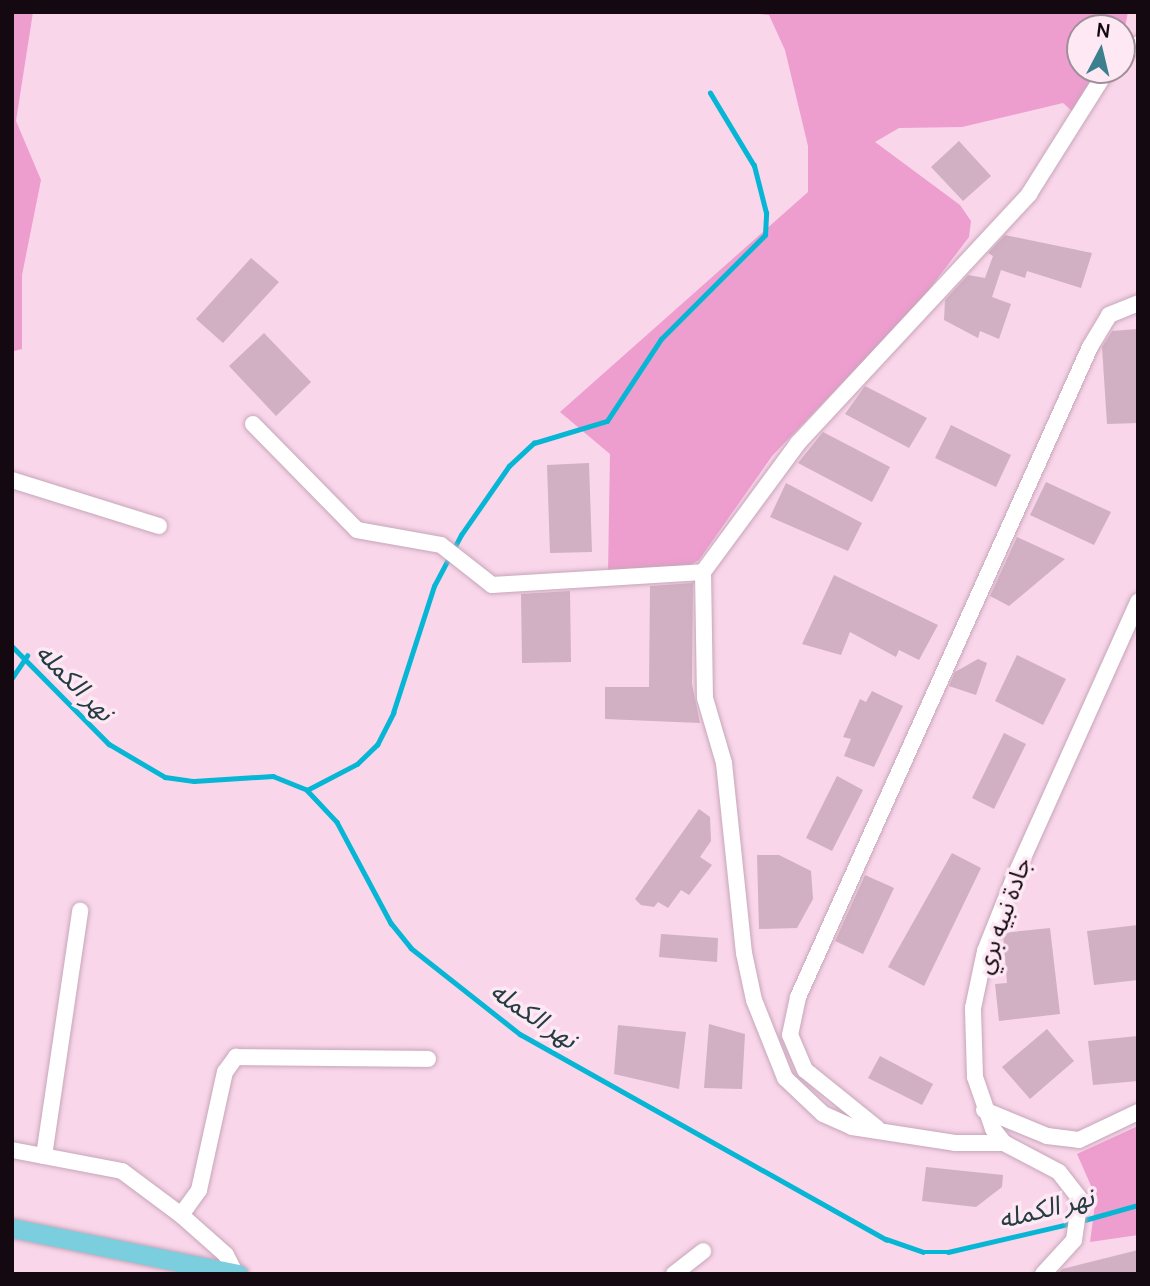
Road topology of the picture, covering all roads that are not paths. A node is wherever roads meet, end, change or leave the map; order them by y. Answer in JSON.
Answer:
{"nodes":[{"id":1,"x":1098,"y":84,"type":"edge"},
{"id":2,"x":1138,"y":303,"type":"edge"},
{"id":3,"x":253,"y":424,"type":"dead end"},
{"id":4,"x":12,"y":480,"type":"edge"},
{"id":5,"x":159,"y":527,"type":"dead end"},
{"id":6,"x":703,"y":572,"type":"junction"},
{"id":7,"x":1138,"y":602,"type":"edge"},
{"id":8,"x":80,"y":911,"type":"dead end"},
{"id":9,"x":428,"y":1059,"type":"dead end"},
{"id":10,"x":984,"y":1110,"type":"junction"},
{"id":11,"x":1138,"y":1112,"type":"edge"},
{"id":12,"x":877,"y":1128,"type":"junction"},
{"id":13,"x":1004,"y":1143,"type":"junction"},
{"id":14,"x":12,"y":1150,"type":"edge"},
{"id":15,"x":44,"y":1156,"type":"junction"},
{"id":16,"x":181,"y":1215,"type":"junction"},
{"id":17,"x":12,"y":1228,"type":"edge"},
{"id":18,"x":702,"y":1251,"type":"dead end"},
{"id":19,"x":236,"y":1273,"type":"edge"},
{"id":20,"x":674,"y":1274,"type":"edge"},
{"id":21,"x":1044,"y":1274,"type":"edge"}],
"edges":[{"from":1,"to":6,"type":"street"},
{"from":2,"to":12,"type":"street"},
{"from":3,"to":6,"type":"street"},
{"from":4,"to":5,"type":"street"},
{"from":6,"to":12,"type":"street"},
{"from":7,"to":10,"type":"street","name":"جادة نبيه بري"},
{"from":8,"to":15,"type":"street"},
{"from":9,"to":16,"type":"street"},
{"from":10,"to":11,"type":"street"},
{"from":10,"to":13,"type":"street","name":"جادة نبيه بري"},
{"from":12,"to":13,"type":"street"},
{"from":13,"to":21,"type":"street"},
{"from":14,"to":15,"type":"street"},
{"from":15,"to":16,"type":"street"},
{"from":16,"to":19,"type":"street"},
{"from":17,"to":19,"type":"main road"},
{"from":18,"to":20,"type":"street"}]}
